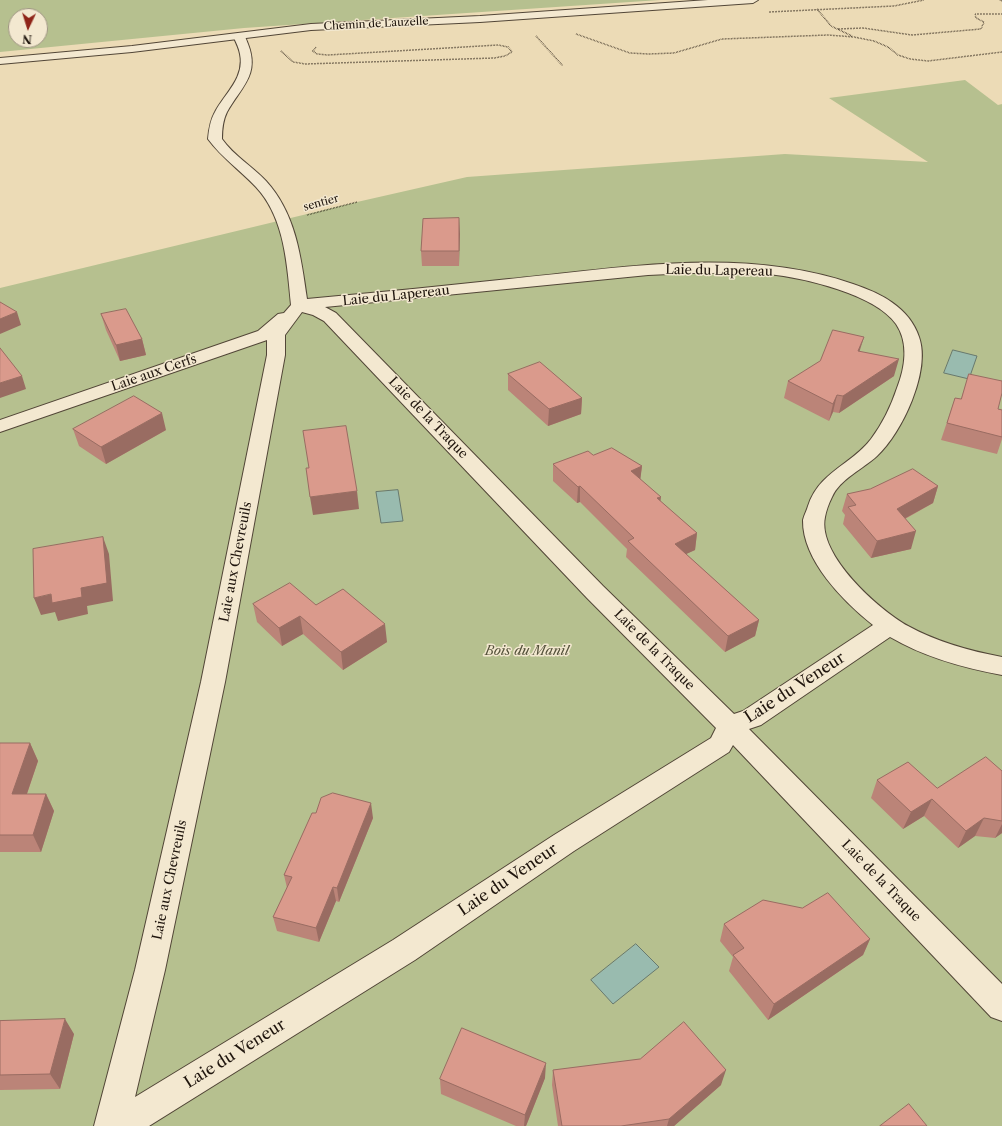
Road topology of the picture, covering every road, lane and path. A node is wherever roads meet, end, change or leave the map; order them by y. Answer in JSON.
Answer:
{"nodes":[{"id":1,"x":753,"y":0,"type":"edge"},
{"id":2,"x":817,"y":9,"type":"dead end"},
{"id":3,"x":1002,"y":14,"type":"edge"},
{"id":4,"x":518,"y":17,"type":"junction"},
{"id":5,"x":838,"y":29,"type":"junction"},
{"id":6,"x":576,"y":34,"type":"dead end"},
{"id":7,"x":239,"y":36,"type":"junction"},
{"id":8,"x":854,"y":37,"type":"junction"},
{"id":9,"x":320,"y":46,"type":"dead end"},
{"id":10,"x":278,"y":48,"type":"dead end"},
{"id":11,"x":1002,"y":52,"type":"edge"},
{"id":12,"x":0,"y":62,"type":"edge"},
{"id":13,"x":563,"y":66,"type":"dead end"},
{"id":14,"x":357,"y":202,"type":"dead end"},
{"id":15,"x":304,"y":216,"type":"dead end"},
{"id":16,"x":299,"y":305,"type":"junction"},
{"id":17,"x":0,"y":426,"type":"edge"},
{"id":18,"x":889,"y":626,"type":"junction"},
{"id":19,"x":1002,"y":666,"type":"edge"},
{"id":20,"x":730,"y":726,"type":"junction"},
{"id":21,"x":1002,"y":1006,"type":"edge"},
{"id":22,"x":111,"y":1126,"type":"edge"},
{"id":23,"x":118,"y":1126,"type":"edge"}],
"edges":[{"from":1,"to":4,"type":"street","name":"Chemin de Lauzelle"},
{"from":2,"to":5,"type":"path"},
{"from":3,"to":5,"type":"path"},
{"from":4,"to":7,"type":"street","name":"Chemin de Lauzelle"},
{"from":4,"to":13,"type":"path"},
{"from":5,"to":8,"type":"path"},
{"from":6,"to":8,"type":"path"},
{"from":7,"to":12,"type":"street","name":"Chemin de Lauzelle"},
{"from":7,"to":16,"type":"street"},
{"from":8,"to":11,"type":"path"},
{"from":9,"to":10,"type":"path"},
{"from":14,"to":15,"type":"path","name":"sentier"},
{"from":16,"to":17,"type":"street","name":"Laie aux Cerfs"},
{"from":16,"to":18,"type":"street","name":"Laie du Lapereau"},
{"from":16,"to":20,"type":"street","name":"Laie de la Traque"},
{"from":16,"to":22,"type":"street","name":"Laie aux Chevreuils"},
{"from":18,"to":19,"type":"street","name":"Laie du Lapereau"},
{"from":18,"to":20,"type":"street","name":"Laie du Veneur"},
{"from":20,"to":21,"type":"street","name":"Laie de la Traque"},
{"from":20,"to":23,"type":"street","name":"Laie du Veneur"}]}
